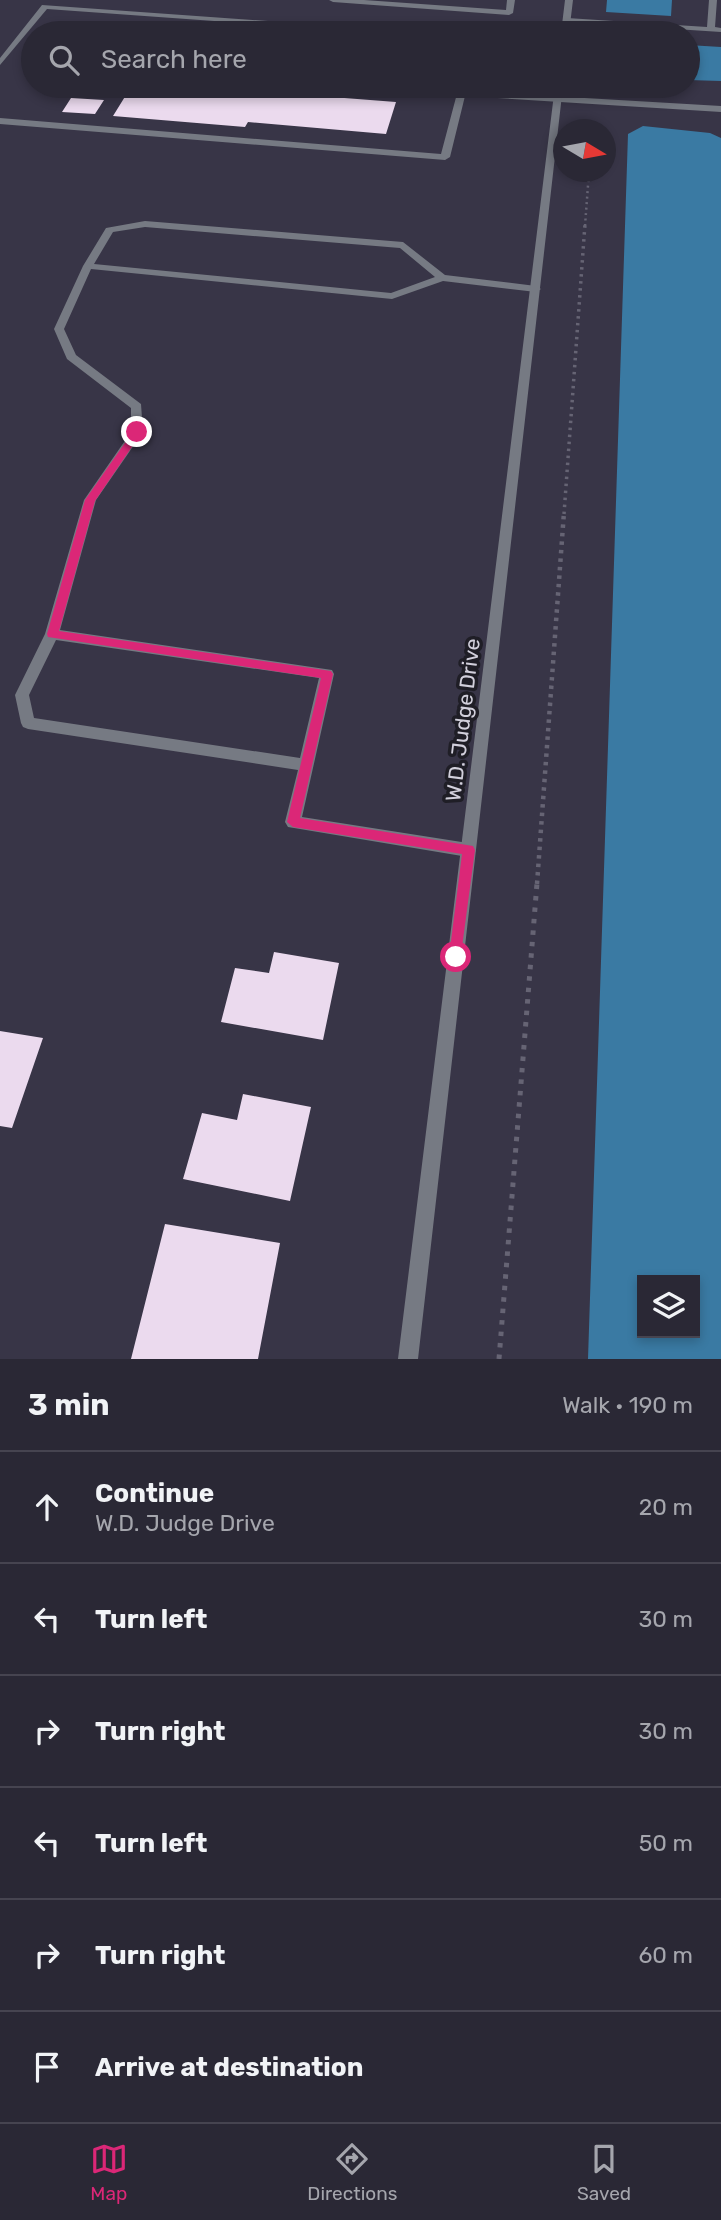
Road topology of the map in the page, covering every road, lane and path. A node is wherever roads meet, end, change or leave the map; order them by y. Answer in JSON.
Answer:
{"nodes":[{"id":1,"x":333,"y":0,"type":"edge"},
{"id":2,"x":511,"y":0,"type":"edge"},
{"id":3,"x":569,"y":0,"type":"edge"},
{"id":4,"x":713,"y":0,"type":"edge"},
{"id":5,"x":567,"y":20,"type":"joint"},
{"id":6,"x":34,"y":21,"type":"edge"},
{"id":7,"x":240,"y":21,"type":"edge"},
{"id":8,"x":582,"y":21,"type":"edge"},
{"id":9,"x":716,"y":30,"type":"edge"},
{"id":10,"x":21,"y":37,"type":"edge"},
{"id":11,"x":0,"y":63,"type":"edge"},
{"id":12,"x":460,"y":98,"type":"edge"},
{"id":13,"x":557,"y":98,"type":"edge"},
{"id":14,"x":609,"y":98,"type":"edge"},
{"id":15,"x":721,"y":109,"type":"edge"},
{"id":16,"x":0,"y":121,"type":"edge"},
{"id":17,"x":588,"y":182,"type":"edge"},
{"id":18,"x":88,"y":266,"type":"junction"},
{"id":19,"x":442,"y":278,"type":"junction"},
{"id":20,"x":536,"y":289,"type":"junction"},
{"id":21,"x":52,"y":634,"type":"junction"},
{"id":22,"x":306,"y":765,"type":"junction"},
{"id":23,"x":468,"y":850,"type":"junction"},
{"id":24,"x":408,"y":1359,"type":"edge"},
{"id":25,"x":499,"y":1359,"type":"edge"}],
"edges":[{"from":1,"to":2,"type":"street"},
{"from":3,"to":5,"type":"street"},
{"from":4,"to":9,"type":"street"},
{"from":5,"to":8,"type":"street"},
{"from":6,"to":7,"type":"street"},
{"from":10,"to":11,"type":"street"},
{"from":12,"to":16,"type":"street"},
{"from":13,"to":20,"type":"street","name":"W.D. Judge Drive"},
{"from":14,"to":15,"type":"street"},
{"from":17,"to":25,"type":"path"},
{"from":18,"to":19,"type":"street"},
{"from":18,"to":19,"type":"street"},
{"from":18,"to":21,"type":"street"},
{"from":19,"to":20,"type":"street"},
{"from":20,"to":23,"type":"street","name":"W.D. Judge Drive"},
{"from":21,"to":22,"type":"street"},
{"from":21,"to":22,"type":"street"},
{"from":22,"to":23,"type":"street"},
{"from":23,"to":24,"type":"street","name":"W.D. Judge Drive"}]}
